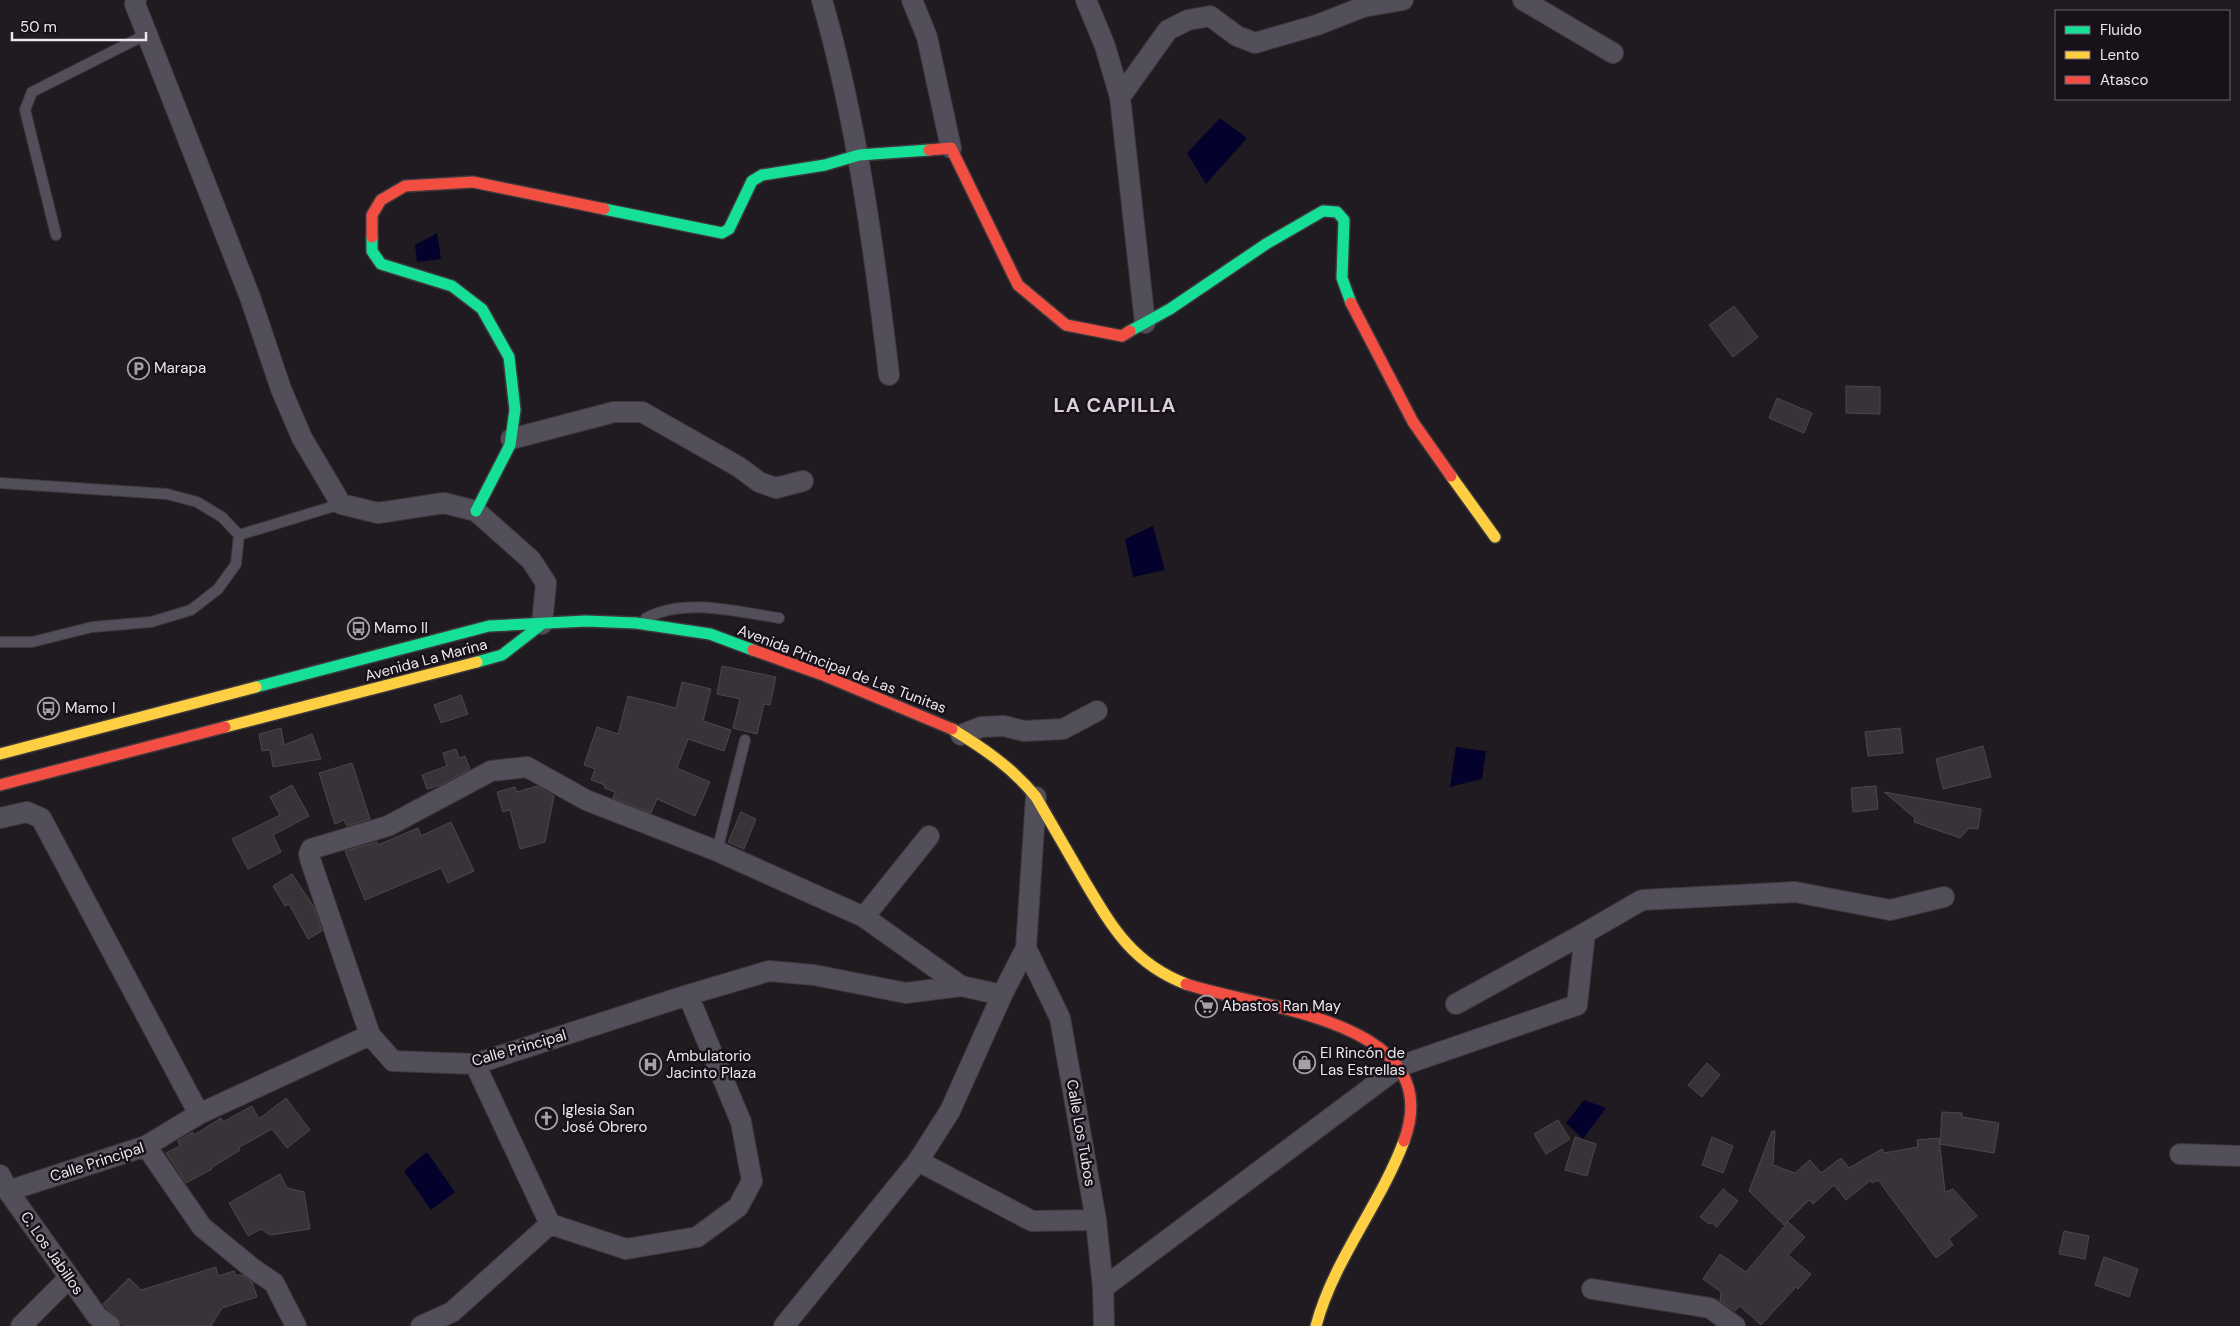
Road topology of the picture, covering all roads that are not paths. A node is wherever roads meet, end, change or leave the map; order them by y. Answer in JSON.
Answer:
{"nodes":[{"id":1,"x":136,"y":0,"type":"edge"},
{"id":2,"x":822,"y":0,"type":"edge"},
{"id":3,"x":912,"y":0,"type":"edge"},
{"id":4,"x":1086,"y":0,"type":"edge"},
{"id":5,"x":1403,"y":0,"type":"edge"},
{"id":6,"x":1523,"y":0,"type":"edge"},
{"id":7,"x":147,"y":34,"type":"junction"},
{"id":8,"x":1613,"y":53,"type":"dead end"},
{"id":9,"x":1120,"y":97,"type":"junction"},
{"id":10,"x":951,"y":148,"type":"junction"},
{"id":11,"x":859,"y":155,"type":"junction"},
{"id":12,"x":56,"y":235,"type":"dead end"},
{"id":13,"x":1145,"y":323,"type":"junction"},
{"id":14,"x":889,"y":375,"type":"dead end"},
{"id":15,"x":511,"y":439,"type":"junction"},
{"id":16,"x":803,"y":481,"type":"dead end"},
{"id":17,"x":0,"y":483,"type":"edge"},
{"id":18,"x":342,"y":504,"type":"junction"},
{"id":19,"x":476,"y":511,"type":"junction"},
{"id":20,"x":239,"y":535,"type":"junction"},
{"id":21,"x":1495,"y":537,"type":"dead end"},
{"id":22,"x":780,"y":618,"type":"dead end"},
{"id":23,"x":636,"y":623,"type":"junction"},
{"id":24,"x":542,"y":624,"type":"junction"},
{"id":25,"x":0,"y":642,"type":"edge"},
{"id":26,"x":1097,"y":711,"type":"dead end"},
{"id":27,"x":961,"y":735,"type":"junction"},
{"id":28,"x":745,"y":740,"type":"dead end"},
{"id":29,"x":0,"y":754,"type":"edge"},
{"id":30,"x":0,"y":785,"type":"edge"},
{"id":31,"x":1036,"y":797,"type":"junction"},
{"id":32,"x":0,"y":818,"type":"edge"},
{"id":33,"x":929,"y":836,"type":"dead end"},
{"id":34,"x":717,"y":850,"type":"junction"},
{"id":35,"x":1944,"y":897,"type":"dead end"},
{"id":36,"x":864,"y":917,"type":"junction"},
{"id":37,"x":1585,"y":933,"type":"junction"},
{"id":38,"x":1026,"y":948,"type":"junction"},
{"id":39,"x":961,"y":986,"type":"junction"},
{"id":40,"x":688,"y":995,"type":"junction"},
{"id":41,"x":1002,"y":995,"type":"junction"},
{"id":42,"x":1456,"y":1004,"type":"dead end"},
{"id":43,"x":370,"y":1035,"type":"junction"},
{"id":44,"x":475,"y":1064,"type":"junction"},
{"id":45,"x":1400,"y":1066,"type":"junction"},
{"id":46,"x":198,"y":1114,"type":"junction"},
{"id":47,"x":146,"y":1146,"type":"junction"},
{"id":48,"x":2180,"y":1154,"type":"dead end"},
{"id":49,"x":2240,"y":1156,"type":"edge"},
{"id":50,"x":918,"y":1161,"type":"junction"},
{"id":51,"x":4,"y":1183,"type":"edge"},
{"id":52,"x":1096,"y":1220,"type":"junction"},
{"id":53,"x":550,"y":1224,"type":"junction"},
{"id":54,"x":69,"y":1278,"type":"junction"},
{"id":55,"x":1103,"y":1288,"type":"junction"},
{"id":56,"x":1592,"y":1288,"type":"dead end"},
{"id":57,"x":21,"y":1326,"type":"edge"},
{"id":58,"x":110,"y":1326,"type":"edge"},
{"id":59,"x":296,"y":1326,"type":"edge"},
{"id":60,"x":421,"y":1326,"type":"edge"},
{"id":61,"x":784,"y":1326,"type":"edge"},
{"id":62,"x":1104,"y":1326,"type":"edge"},
{"id":63,"x":1316,"y":1326,"type":"edge"},
{"id":64,"x":1735,"y":1326,"type":"edge"}],
"edges":[{"from":1,"to":7,"type":"street"},
{"from":2,"to":11,"type":"street"},
{"from":3,"to":10,"type":"street"},
{"from":4,"to":9,"type":"street"},
{"from":5,"to":9,"type":"street"},
{"from":6,"to":8,"type":"street"},
{"from":7,"to":12,"type":"lane"},
{"from":7,"to":18,"type":"street"},
{"from":9,"to":13,"type":"street"},
{"from":10,"to":11,"type":"main road"},
{"from":10,"to":13,"type":"main road"},
{"from":11,"to":14,"type":"street"},
{"from":11,"to":15,"type":"main road"},
{"from":13,"to":21,"type":"main road"},
{"from":15,"to":16,"type":"street"},
{"from":15,"to":19,"type":"main road"},
{"from":17,"to":20,"type":"lane"},
{"from":18,"to":19,"type":"street"},
{"from":18,"to":20,"type":"lane"},
{"from":19,"to":24,"type":"street"},
{"from":20,"to":25,"type":"lane"},
{"from":22,"to":23,"type":"lane"},
{"from":23,"to":24,"type":"main road","name":"Avenida Principal de Las Tunitas"},
{"from":23,"to":27,"type":"main road","name":"Avenida Principal de Las Tunitas"},
{"from":24,"to":29,"type":"main road","name":"Avenida La Marina"},
{"from":24,"to":30,"type":"main road","name":"Avenida La Marina"},
{"from":26,"to":27,"type":"street"},
{"from":27,"to":31,"type":"main road","name":"Avenida Principal de Las Tunitas"},
{"from":28,"to":34,"type":"lane"},
{"from":31,"to":38,"type":"street"},
{"from":31,"to":45,"type":"main road","name":"Avenida Principal de Las Tunitas"},
{"from":32,"to":46,"type":"street"},
{"from":33,"to":36,"type":"street"},
{"from":34,"to":36,"type":"street"},
{"from":34,"to":43,"type":"street"},
{"from":35,"to":37,"type":"street"},
{"from":36,"to":39,"type":"street"},
{"from":37,"to":42,"type":"street"},
{"from":37,"to":45,"type":"street"},
{"from":38,"to":41,"type":"street"},
{"from":38,"to":52,"type":"street","name":"Calle Los Tubos"},
{"from":39,"to":40,"type":"street","name":"Calle Principal"},
{"from":39,"to":41,"type":"street","name":"Calle Principal"},
{"from":40,"to":44,"type":"street","name":"Calle Principal"},
{"from":40,"to":53,"type":"street"},
{"from":41,"to":50,"type":"street"},
{"from":43,"to":44,"type":"street","name":"Calle Principal"},
{"from":43,"to":46,"type":"street","name":"Calle Principal"},
{"from":44,"to":53,"type":"street"},
{"from":45,"to":55,"type":"street"},
{"from":45,"to":63,"type":"main road","name":"Avenida Principal de Las Tunitas"},
{"from":46,"to":47,"type":"street","name":"Calle Principal"},
{"from":47,"to":51,"type":"street","name":"Calle Principal"},
{"from":47,"to":59,"type":"street"},
{"from":48,"to":49,"type":"street"},
{"from":50,"to":52,"type":"street"},
{"from":50,"to":61,"type":"street"},
{"from":51,"to":54,"type":"street","name":"C. Los Jabillos"},
{"from":52,"to":55,"type":"street","name":"Calle Los Tubos"},
{"from":53,"to":60,"type":"street"},
{"from":54,"to":57,"type":"street"},
{"from":54,"to":58,"type":"street","name":"C. Los Jabillos"},
{"from":55,"to":62,"type":"street","name":"Calle Los Tubos"},
{"from":56,"to":64,"type":"street"}]}
